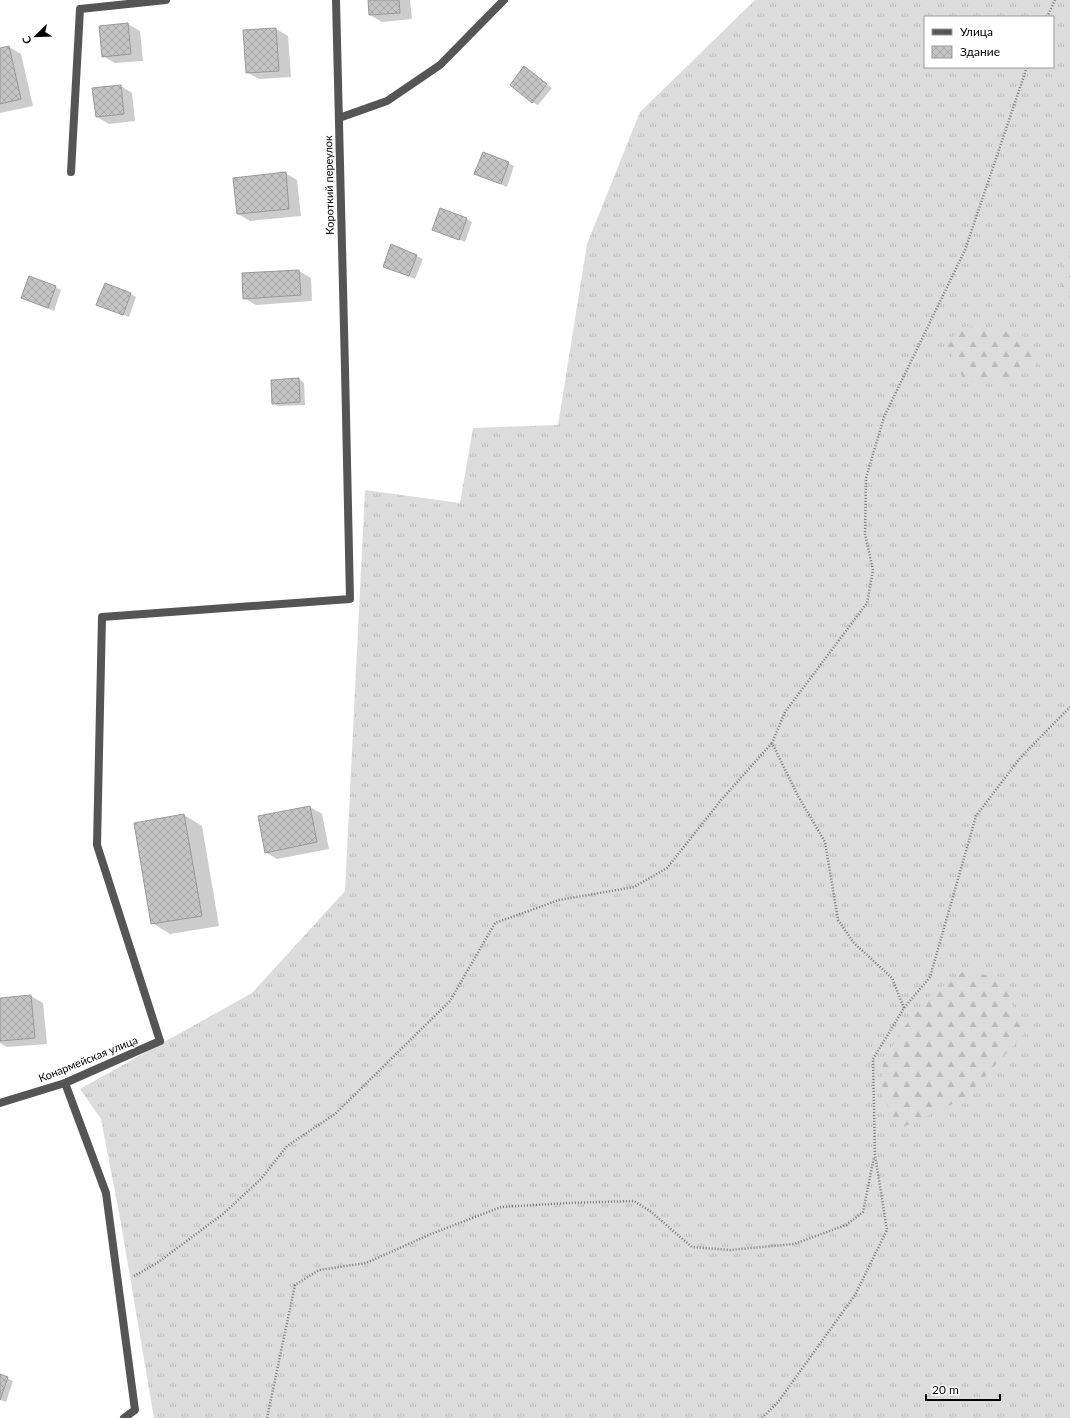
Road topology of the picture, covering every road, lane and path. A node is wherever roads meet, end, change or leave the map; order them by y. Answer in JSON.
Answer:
{"nodes":[{"id":1,"x":166,"y":0,"type":"edge"},
{"id":2,"x":336,"y":0,"type":"edge"},
{"id":3,"x":504,"y":0,"type":"edge"},
{"id":4,"x":1055,"y":0,"type":"edge"},
{"id":5,"x":1048,"y":16,"type":"edge"},
{"id":6,"x":1027,"y":68,"type":"edge"},
{"id":7,"x":339,"y":118,"type":"junction"},
{"id":8,"x":71,"y":172,"type":"dead end"},
{"id":9,"x":1070,"y":707,"type":"edge"},
{"id":10,"x":772,"y":743,"type":"junction"},
{"id":11,"x":904,"y":1008,"type":"junction"},
{"id":12,"x":160,"y":1042,"type":"joint"},
{"id":13,"x":65,"y":1083,"type":"junction"},
{"id":14,"x":0,"y":1103,"type":"edge"},
{"id":15,"x":875,"y":1156,"type":"junction"},
{"id":16,"x":118,"y":1285,"type":"junction"},
{"id":17,"x":124,"y":1418,"type":"edge"},
{"id":18,"x":267,"y":1418,"type":"edge"},
{"id":19,"x":762,"y":1418,"type":"edge"}],
"edges":[{"from":1,"to":8,"type":"street"},
{"from":2,"to":7,"type":"street","name":"Короткий переулок"},
{"from":3,"to":7,"type":"street"},
{"from":4,"to":5,"type":"path"},
{"from":6,"to":10,"type":"path"},
{"from":7,"to":12,"type":"street","name":"Короткий переулок"},
{"from":9,"to":11,"type":"path"},
{"from":10,"to":11,"type":"path"},
{"from":10,"to":16,"type":"path"},
{"from":11,"to":15,"type":"path"},
{"from":12,"to":13,"type":"street","name":"Конармейская улица"},
{"from":13,"to":14,"type":"street","name":"Конармейская улица"},
{"from":13,"to":16,"type":"street"},
{"from":15,"to":18,"type":"path"},
{"from":15,"to":19,"type":"path"},
{"from":16,"to":17,"type":"street"}]}
